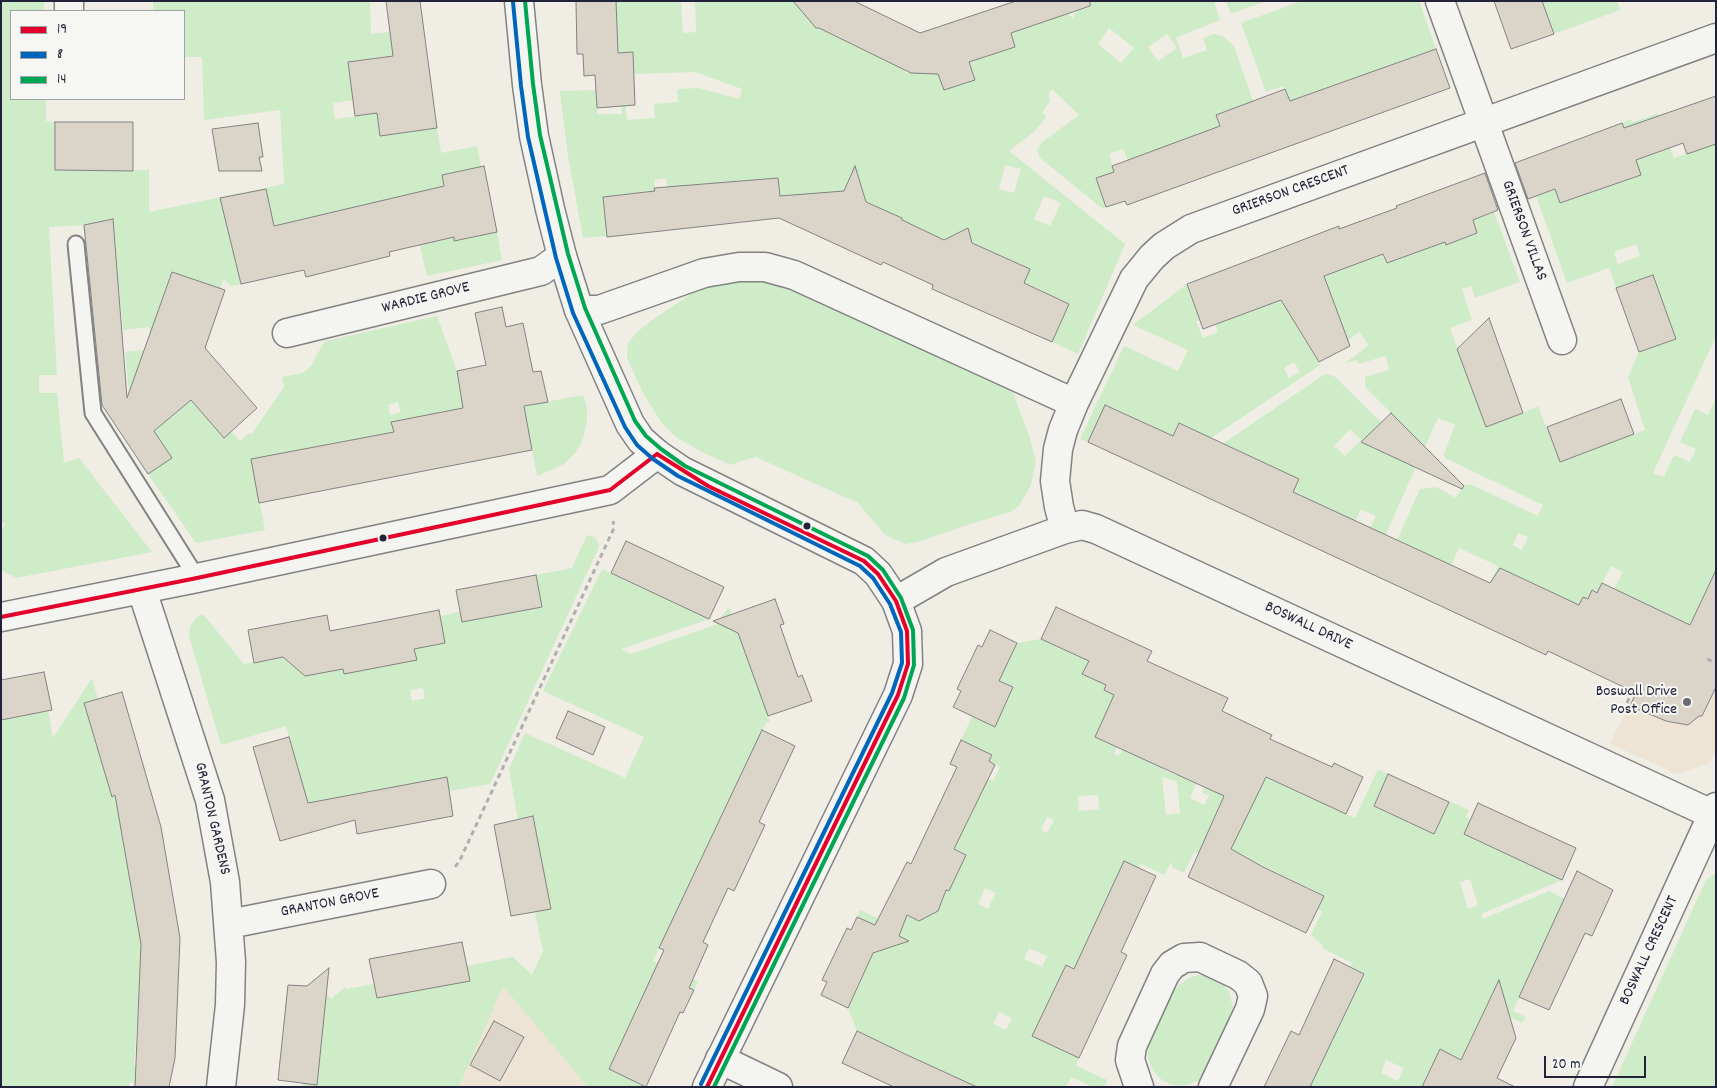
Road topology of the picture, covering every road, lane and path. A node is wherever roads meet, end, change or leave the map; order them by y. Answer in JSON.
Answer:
{"nodes":[{"id":1,"x":519,"y":1,"type":"edge"},
{"id":2,"x":1440,"y":1,"type":"edge"},
{"id":3,"x":1716,"y":38,"type":"edge"},
{"id":4,"x":1483,"y":122,"type":"junction"},
{"id":5,"x":76,"y":244,"type":"dead end"},
{"id":6,"x":562,"y":256,"type":"junction"},
{"id":7,"x":578,"y":310,"type":"junction"},
{"id":8,"x":287,"y":333,"type":"dead end"},
{"id":9,"x":1562,"y":340,"type":"dead end"},
{"id":10,"x":1074,"y":403,"type":"junction"},
{"id":11,"x":657,"y":454,"type":"junction"},
{"id":12,"x":610,"y":490,"type":"junction"},
{"id":13,"x":1065,"y":530,"type":"junction"},
{"id":14,"x":197,"y":578,"type":"junction"},
{"id":15,"x":142,"y":590,"type":"junction"},
{"id":16,"x":896,"y":601,"type":"junction"},
{"id":17,"x":1,"y":617,"type":"edge"},
{"id":18,"x":1707,"y":659,"type":"dead end"},
{"id":19,"x":1716,"y":663,"type":"edge"},
{"id":20,"x":1633,"y":690,"type":"dead end"},
{"id":21,"x":1627,"y":703,"type":"dead end"},
{"id":22,"x":1715,"y":813,"type":"edge"},
{"id":23,"x":431,"y":884,"type":"joint"},
{"id":24,"x":229,"y":924,"type":"junction"},
{"id":25,"x":720,"y":1059,"type":"junction"},
{"id":26,"x":221,"y":1087,"type":"edge"},
{"id":27,"x":708,"y":1087,"type":"edge"},
{"id":28,"x":778,"y":1087,"type":"edge"},
{"id":29,"x":1139,"y":1087,"type":"edge"},
{"id":30,"x":1214,"y":1087,"type":"edge"},
{"id":31,"x":1588,"y":1087,"type":"edge"}],
"edges":[{"from":1,"to":6,"type":"street"},
{"from":2,"to":4,"type":"street","name":"GRIERSON VILLAS"},
{"from":3,"to":4,"type":"street","name":"GRIERSON CRESCENT"},
{"from":4,"to":9,"type":"street","name":"GRIERSON VILLAS"},
{"from":4,"to":10,"type":"street","name":"GRIERSON CRESCENT"},
{"from":5,"to":14,"type":"lane"},
{"from":6,"to":7,"type":"street"},
{"from":6,"to":8,"type":"street","name":"WARDIE GROVE"},
{"from":7,"to":10,"type":"street"},
{"from":7,"to":11,"type":"street"},
{"from":10,"to":13,"type":"street","name":"GRIERSON CRESCENT"},
{"from":11,"to":12,"type":"street"},
{"from":11,"to":16,"type":"street"},
{"from":12,"to":14,"type":"street"},
{"from":12,"to":23,"type":"path"},
{"from":13,"to":16,"type":"street","name":"BOSWALL DRIVE"},
{"from":13,"to":22,"type":"street","name":"BOSWALL DRIVE"},
{"from":14,"to":15,"type":"street"},
{"from":15,"to":17,"type":"street"},
{"from":15,"to":24,"type":"street","name":"GRANTON GARDENS"},
{"from":16,"to":25,"type":"street"},
{"from":18,"to":19,"type":"path"},
{"from":20,"to":21,"type":"path"},
{"from":22,"to":31,"type":"street","name":"BOSWALL CRESCENT"},
{"from":23,"to":24,"type":"street","name":"GRANTON GROVE"},
{"from":24,"to":26,"type":"street","name":"GRANTON GARDENS"},
{"from":25,"to":27,"type":"street"},
{"from":25,"to":28,"type":"street"},
{"from":29,"to":30,"type":"street"}]}
